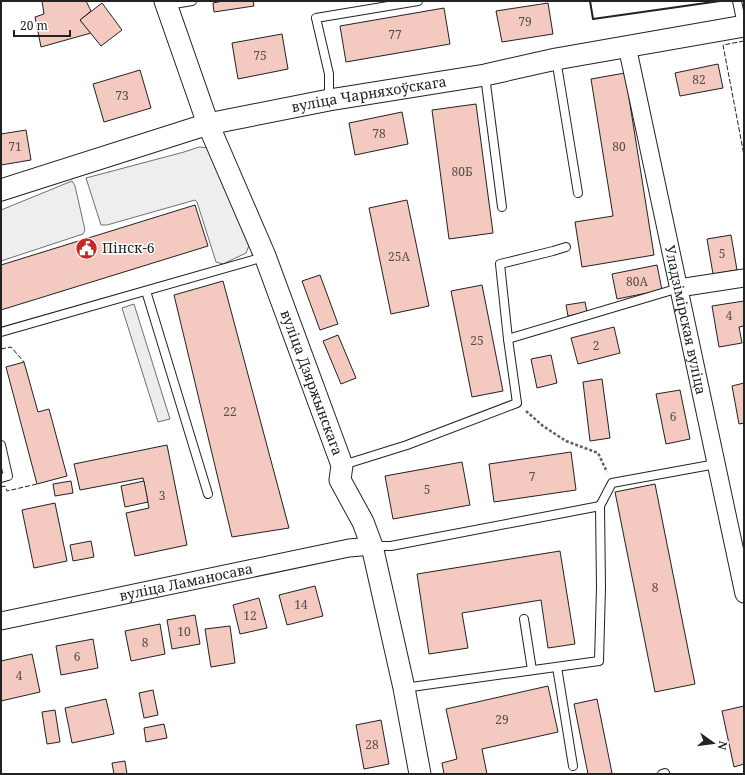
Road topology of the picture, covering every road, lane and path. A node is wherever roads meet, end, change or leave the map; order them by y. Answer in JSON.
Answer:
{"nodes":[{"id":1,"x":192,"y":1,"type":"edge"},
{"id":2,"x":418,"y":1,"type":"edge"},
{"id":3,"x":737,"y":1,"type":"edge"},
{"id":4,"x":166,"y":3,"type":"edge"},
{"id":5,"x":743,"y":26,"type":"edge"},
{"id":6,"x":627,"y":46,"type":"junction"},
{"id":7,"x":556,"y":59,"type":"junction"},
{"id":8,"x":485,"y":75,"type":"junction"},
{"id":9,"x":329,"y":100,"type":"junction"},
{"id":10,"x":208,"y":124,"type":"junction"},
{"id":11,"x":1,"y":190,"type":"edge"},
{"id":12,"x":578,"y":193,"type":"dead end"},
{"id":13,"x":502,"y":207,"type":"dead end"},
{"id":14,"x":566,"y":247,"type":"dead end"},
{"id":15,"x":264,"y":256,"type":"junction"},
{"id":16,"x":744,"y":278,"type":"edge"},
{"id":17,"x":679,"y":288,"type":"junction"},
{"id":18,"x":146,"y":291,"type":"junction"},
{"id":19,"x":1,"y":332,"type":"edge"},
{"id":20,"x":508,"y":339,"type":"junction"},
{"id":21,"x":517,"y":404,"type":"junction"},
{"id":22,"x":1,"y":445,"type":"edge"},
{"id":23,"x":716,"y":464,"type":"junction"},
{"id":24,"x":342,"y":465,"type":"junction"},
{"id":25,"x":1,"y":478,"type":"edge"},
{"id":26,"x":612,"y":483,"type":"junction"},
{"id":27,"x":208,"y":494,"type":"dead end"},
{"id":28,"x":600,"y":506,"type":"junction"},
{"id":29,"x":737,"y":527,"type":"edge"},
{"id":30,"x":372,"y":546,"type":"junction"},
{"id":31,"x":744,"y":594,"type":"edge"},
{"id":32,"x":524,"y":619,"type":"dead end"},
{"id":33,"x":1,"y":621,"type":"edge"},
{"id":34,"x":557,"y":667,"type":"junction"},
{"id":35,"x":532,"y":670,"type":"junction"},
{"id":36,"x":404,"y":688,"type":"junction"},
{"id":37,"x":573,"y":766,"type":"dead end"},
{"id":38,"x":420,"y":774,"type":"edge"}],
"edges":[{"from":1,"to":4,"type":"lane"},
{"from":2,"to":9,"type":"lane"},
{"from":3,"to":5,"type":"lane"},
{"from":4,"to":10,"type":"street","name":"вуліца Дзяржынскага"},
{"from":5,"to":6,"type":"street","name":"вуліца Чарняхоўскага"},
{"from":6,"to":7,"type":"street","name":"вуліца Чарняхоўскага"},
{"from":6,"to":17,"type":"street","name":"Уладзімірская вуліца"},
{"from":7,"to":8,"type":"street","name":"вуліца Чарняхоўскага"},
{"from":7,"to":12,"type":"lane"},
{"from":8,"to":9,"type":"street","name":"вуліца Чарняхоўскага"},
{"from":8,"to":13,"type":"lane"},
{"from":9,"to":10,"type":"street","name":"вуліца Чарняхоўскага"},
{"from":10,"to":11,"type":"street","name":"вуліца Чарняхоўскага"},
{"from":10,"to":15,"type":"street","name":"вуліца Дзяржынскага"},
{"from":14,"to":20,"type":"lane"},
{"from":15,"to":18,"type":"lane"},
{"from":15,"to":24,"type":"street","name":"вуліца Дзяржынскага"},
{"from":16,"to":17,"type":"street"},
{"from":17,"to":20,"type":"lane"},
{"from":17,"to":23,"type":"street","name":"Уладзімірская вуліца"},
{"from":18,"to":19,"type":"lane"},
{"from":18,"to":27,"type":"lane"},
{"from":20,"to":21,"type":"lane"},
{"from":21,"to":24,"type":"lane"},
{"from":21,"to":26,"type":"path"},
{"from":22,"to":25,"type":"lane"},
{"from":23,"to":26,"type":"lane"},
{"from":23,"to":29,"type":"street","name":"Уладзімірская вуліца"},
{"from":24,"to":30,"type":"street","name":"вуліца Дзяржынскага"},
{"from":26,"to":28,"type":"lane"},
{"from":28,"to":30,"type":"lane"},
{"from":28,"to":34,"type":"lane"},
{"from":29,"to":31,"type":"street","name":"Уладзімірская вуліца"},
{"from":30,"to":33,"type":"street","name":"вуліца Ламаносава"},
{"from":30,"to":36,"type":"street","name":"вуліца Дзяржынскага"},
{"from":32,"to":35,"type":"lane"},
{"from":34,"to":35,"type":"lane"},
{"from":34,"to":37,"type":"lane"},
{"from":35,"to":36,"type":"lane"},
{"from":36,"to":38,"type":"street","name":"вуліца Дзяржынскага"}]}
